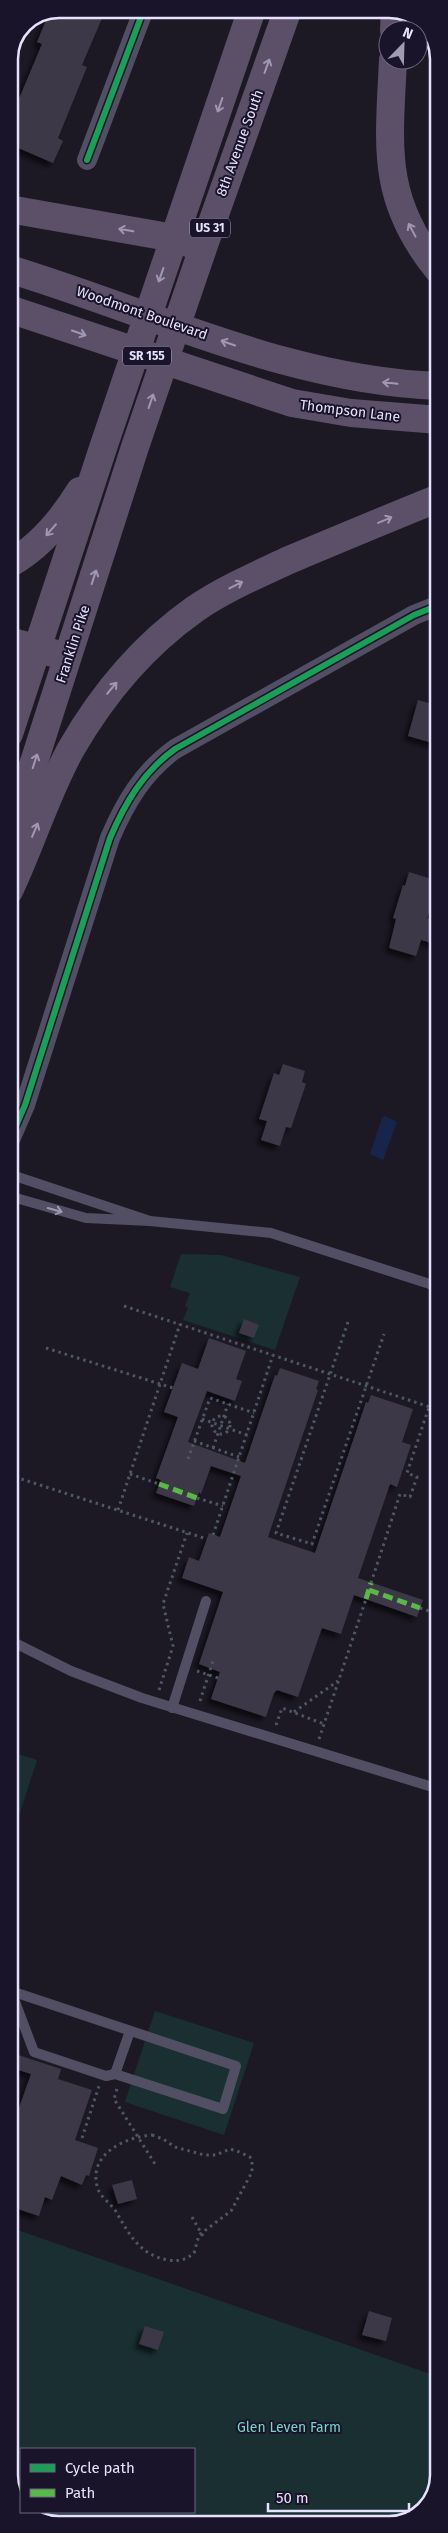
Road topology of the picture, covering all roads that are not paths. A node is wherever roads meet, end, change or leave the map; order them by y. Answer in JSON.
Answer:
{"nodes":[{"id":1,"x":141,"y":18,"type":"edge"},
{"id":2,"x":249,"y":18,"type":"edge"},
{"id":3,"x":285,"y":18,"type":"edge"},
{"id":4,"x":393,"y":70,"type":"edge"},
{"id":5,"x":87,"y":160,"type":"dead end"},
{"id":6,"x":18,"y":211,"type":"edge"},
{"id":7,"x":174,"y":238,"type":"junction"},
{"id":8,"x":203,"y":248,"type":"junction"},
{"id":9,"x":430,"y":257,"type":"edge"},
{"id":10,"x":18,"y":272,"type":"edge"},
{"id":11,"x":18,"y":314,"type":"edge"},
{"id":12,"x":430,"y":385,"type":"edge"},
{"id":13,"x":430,"y":419,"type":"edge"},
{"id":14,"x":104,"y":445,"type":"junction"},
{"id":15,"x":135,"y":447,"type":"joint"},
{"id":16,"x":430,"y":502,"type":"edge"},
{"id":17,"x":18,"y":558,"type":"edge"},
{"id":18,"x":430,"y":609,"type":"edge"},
{"id":19,"x":18,"y":643,"type":"edge"},
{"id":20,"x":37,"y":648,"type":"junction"},
{"id":21,"x":69,"y":657,"type":"junction"},
{"id":22,"x":18,"y":706,"type":"edge"},
{"id":23,"x":18,"y":813,"type":"edge"},
{"id":24,"x":18,"y":870,"type":"edge"},
{"id":25,"x":18,"y":1121,"type":"edge"},
{"id":26,"x":18,"y":1177,"type":"edge"},
{"id":27,"x":18,"y":1199,"type":"edge"},
{"id":28,"x":150,"y":1221,"type":"junction"},
{"id":29,"x":430,"y":1284,"type":"edge"},
{"id":30,"x":206,"y":1601,"type":"dead end"},
{"id":31,"x":18,"y":1644,"type":"edge"},
{"id":32,"x":172,"y":1708,"type":"junction"},
{"id":33,"x":430,"y":1786,"type":"edge"},
{"id":34,"x":18,"y":1994,"type":"edge"},
{"id":35,"x":18,"y":2011,"type":"edge"},
{"id":36,"x":130,"y":2030,"type":"junction"},
{"id":37,"x":118,"y":2075,"type":"junction"}],
"edges":[{"from":1,"to":5,"type":"street"},
{"from":2,"to":7,"type":"main road","number":"US 31","one_way":true},
{"from":8,"to":3,"type":"main road","name":"8th Avenue South","number":"US 31","one_way":true},
{"from":9,"to":4,"type":"main road","one_way":true},
{"from":7,"to":6,"type":"main road","one_way":true},
{"from":7,"to":8,"type":"main road"},
{"from":7,"to":14,"type":"main road","number":"US 31","one_way":true},
{"from":15,"to":8,"type":"main road","name":"8th Avenue South","number":"US 31","one_way":true},
{"from":12,"to":10,"type":"main road","name":"Woodmont Boulevard","one_way":true},
{"from":11,"to":13,"type":"main road","name":"Thompson Lane","number":"SR 155","one_way":true},
{"from":14,"to":17,"type":"main road","one_way":true},
{"from":14,"to":20,"type":"main road","number":"US 31"},
{"from":21,"to":15,"type":"main road","name":"Franklin Pike","number":"US 31","one_way":true},
{"from":24,"to":16,"type":"main road","one_way":true},
{"from":18,"to":25,"type":"street"},
{"from":19,"to":20,"type":"main road"},
{"from":20,"to":21,"type":"main road"},
{"from":20,"to":22,"type":"main road","number":"US 31"},
{"from":23,"to":21,"type":"main road","name":"Franklin Pike","number":"US 31","one_way":true},
{"from":26,"to":28,"type":"lane"},
{"from":27,"to":28,"type":"lane","one_way":true},
{"from":28,"to":29,"type":"lane"},
{"from":30,"to":32,"type":"lane"},
{"from":31,"to":32,"type":"lane"},
{"from":32,"to":33,"type":"lane"},
{"from":34,"to":36,"type":"lane"},
{"from":35,"to":37,"type":"lane"},
{"from":36,"to":37,"type":"lane"},
{"from":36,"to":37,"type":"lane"}]}
